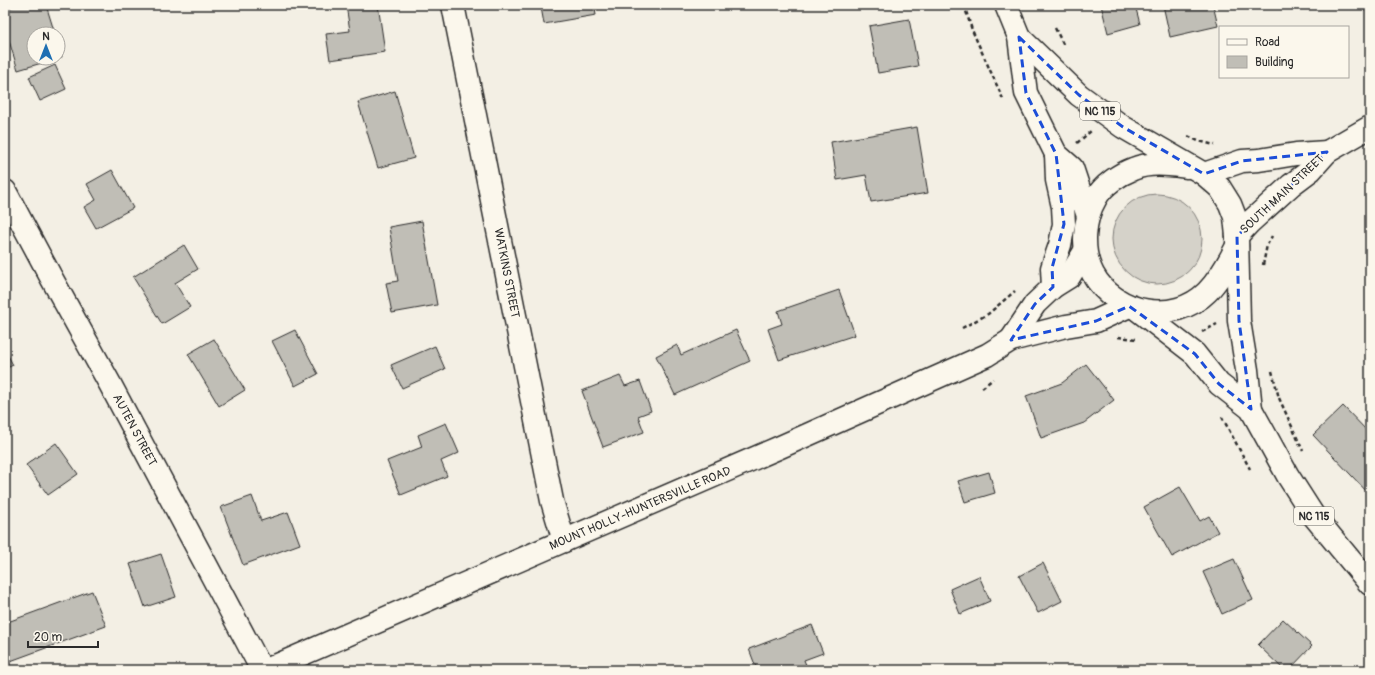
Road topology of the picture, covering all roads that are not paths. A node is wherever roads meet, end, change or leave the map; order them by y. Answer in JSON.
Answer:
{"nodes":[{"id":1,"x":453,"y":5,"type":"edge"},
{"id":2,"x":1006,"y":5,"type":"edge"},
{"id":3,"x":1019,"y":37,"type":"junction"},
{"id":4,"x":1370,"y":127,"type":"edge"},
{"id":5,"x":1327,"y":152,"type":"junction"},
{"id":6,"x":1056,"y":154,"type":"junction"},
{"id":7,"x":1199,"y":171,"type":"junction"},
{"id":8,"x":5,"y":191,"type":"edge"},
{"id":9,"x":1088,"y":216,"type":"junction"},
{"id":10,"x":1237,"y":241,"type":"junction"},
{"id":11,"x":1085,"y":251,"type":"junction"},
{"id":12,"x":1053,"y":287,"type":"junction"},
{"id":13,"x":1134,"y":308,"type":"junction"},
{"id":14,"x":1011,"y":340,"type":"junction"},
{"id":15,"x":1251,"y":409,"type":"junction"},
{"id":16,"x":564,"y":541,"type":"junction"},
{"id":17,"x":1370,"y":584,"type":"edge"},
{"id":18,"x":262,"y":670,"type":"edge"},
{"id":19,"x":266,"y":670,"type":"edge"}],
"edges":[{"from":1,"to":16,"type":"main road","name":"WATKINS STREET"},
{"from":2,"to":3,"type":"main road","number":"NC 115"},
{"from":3,"to":6,"type":"main road","number":"NC 115"},
{"from":3,"to":7,"type":"main road","number":"NC 115"},
{"from":4,"to":5,"type":"main road","name":"SOUTH MAIN STREET"},
{"from":5,"to":7,"type":"main road","name":"SOUTH MAIN STREET"},
{"from":5,"to":10,"type":"main road","name":"SOUTH MAIN STREET"},
{"from":6,"to":9,"type":"main road","number":"NC 115"},
{"from":6,"to":12,"type":"main road"},
{"from":7,"to":9,"type":"main road"},
{"from":7,"to":10,"type":"main road","number":"NC 115"},
{"from":8,"to":18,"type":"main road","name":"AUTEN STREET"},
{"from":9,"to":11,"type":"main road","number":"NC 115"},
{"from":10,"to":13,"type":"main road"},
{"from":10,"to":15,"type":"main road","number":"NC 115"},
{"from":11,"to":12,"type":"main road","name":"MOUNT HOLLY-HUNTERSVILLE ROAD"},
{"from":11,"to":13,"type":"main road","number":"NC 115"},
{"from":12,"to":14,"type":"main road","name":"MOUNT HOLLY-HUNTERSVILLE ROAD"},
{"from":13,"to":14,"type":"main road","name":"MOUNT HOLLY-HUNTERSVILLE ROAD"},
{"from":13,"to":15,"type":"main road","number":"NC 115"},
{"from":14,"to":16,"type":"main road","name":"MOUNT HOLLY-HUNTERSVILLE ROAD"},
{"from":15,"to":17,"type":"main road","number":"NC 115"},
{"from":16,"to":19,"type":"main road","name":"MOUNT HOLLY-HUNTERSVILLE ROAD"}]}
